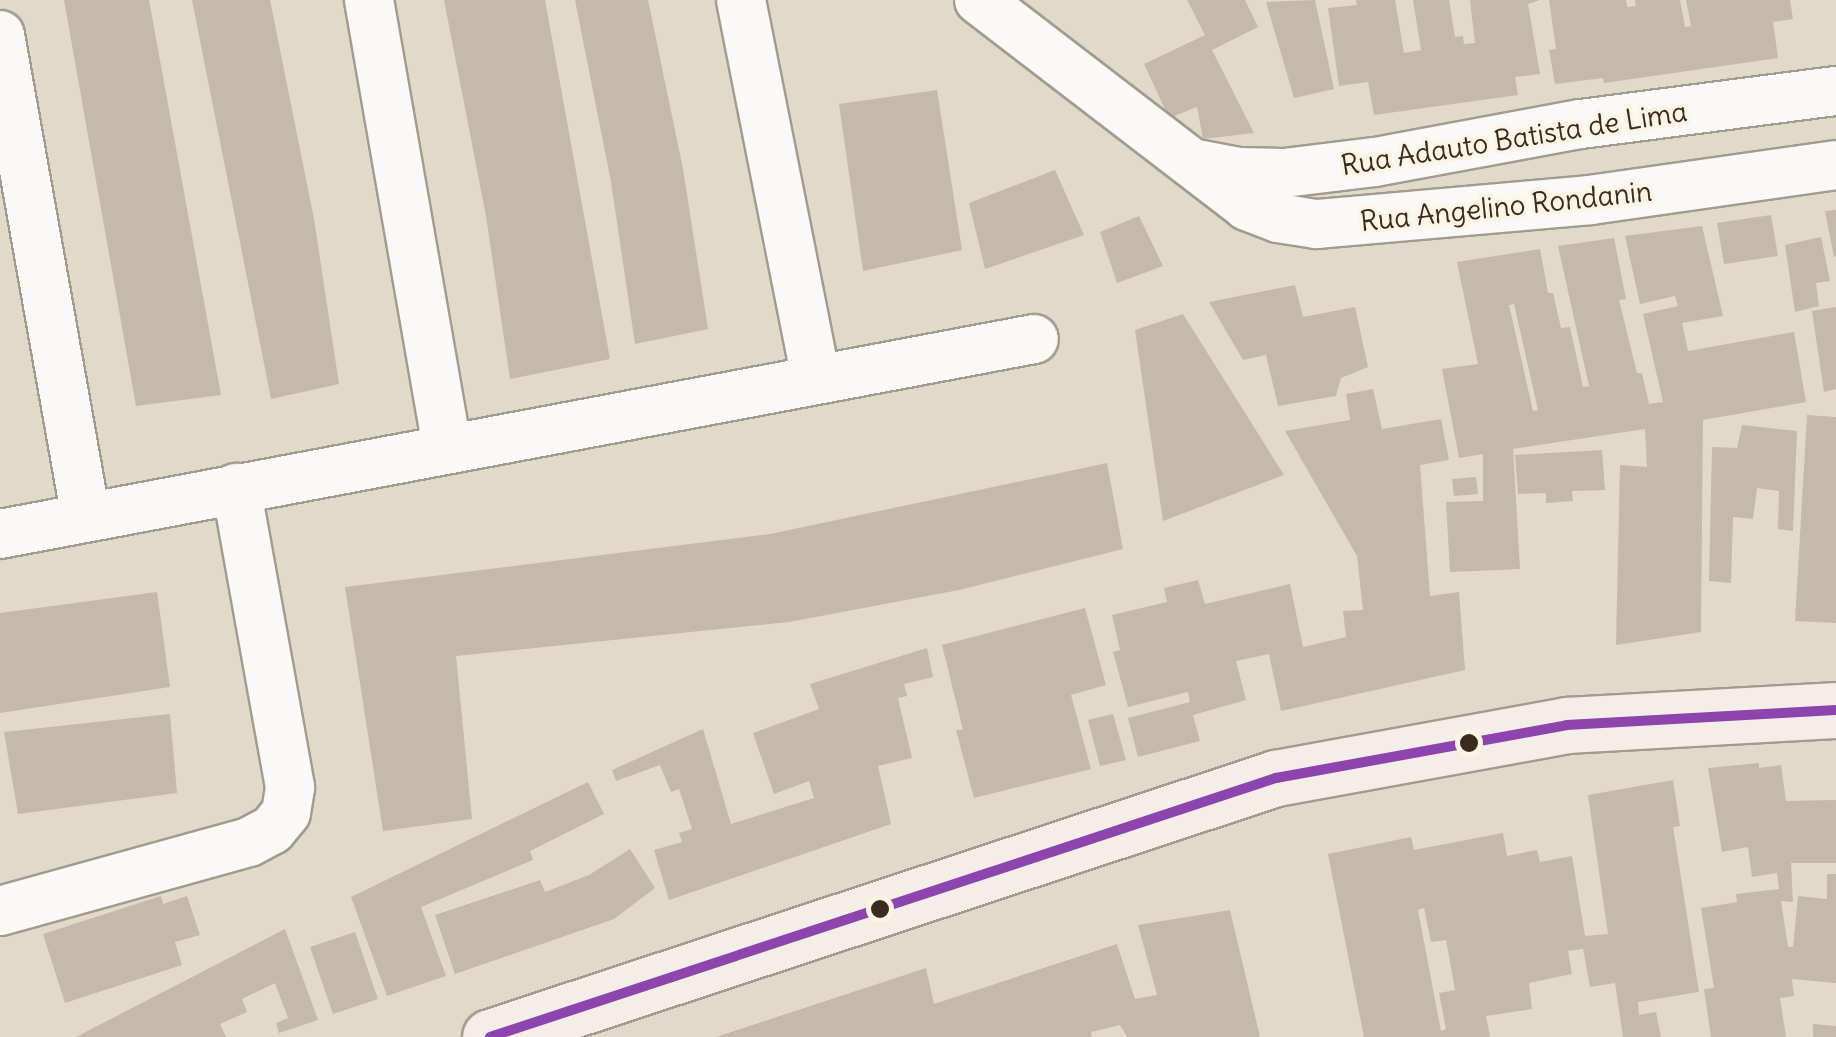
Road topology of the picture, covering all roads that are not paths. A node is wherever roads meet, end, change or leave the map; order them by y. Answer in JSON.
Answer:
{"nodes":[{"id":1,"x":369,"y":0,"type":"edge"},
{"id":2,"x":741,"y":0,"type":"edge"},
{"id":3,"x":979,"y":0,"type":"edge"},
{"id":4,"x":0,"y":36,"type":"edge"},
{"id":5,"x":1836,"y":91,"type":"edge"},
{"id":6,"x":1192,"y":163,"type":"junction"},
{"id":7,"x":1836,"y":166,"type":"edge"},
{"id":8,"x":1034,"y":338,"type":"dead end"},
{"id":9,"x":816,"y":379,"type":"junction"},
{"id":10,"x":446,"y":449,"type":"junction"},
{"id":11,"x":236,"y":488,"type":"junction"},
{"id":12,"x":86,"y":516,"type":"junction"},
{"id":13,"x":0,"y":534,"type":"edge"},
{"id":14,"x":1836,"y":710,"type":"edge"},
{"id":15,"x":0,"y":911,"type":"edge"},
{"id":16,"x":490,"y":1037,"type":"edge"}],
"edges":[{"from":1,"to":10,"type":"street"},
{"from":2,"to":9,"type":"street"},
{"from":3,"to":6,"type":"street","name":"Rua Angelino Rondanin"},
{"from":4,"to":12,"type":"street"},
{"from":5,"to":6,"type":"street","name":"Rua Adauto Batista de Lima"},
{"from":6,"to":7,"type":"street","name":"Rua Angelino Rondanin"},
{"from":8,"to":9,"type":"street"},
{"from":9,"to":10,"type":"street"},
{"from":10,"to":11,"type":"street"},
{"from":11,"to":12,"type":"street"},
{"from":11,"to":15,"type":"street"},
{"from":12,"to":13,"type":"street"},
{"from":14,"to":16,"type":"main road"}]}
